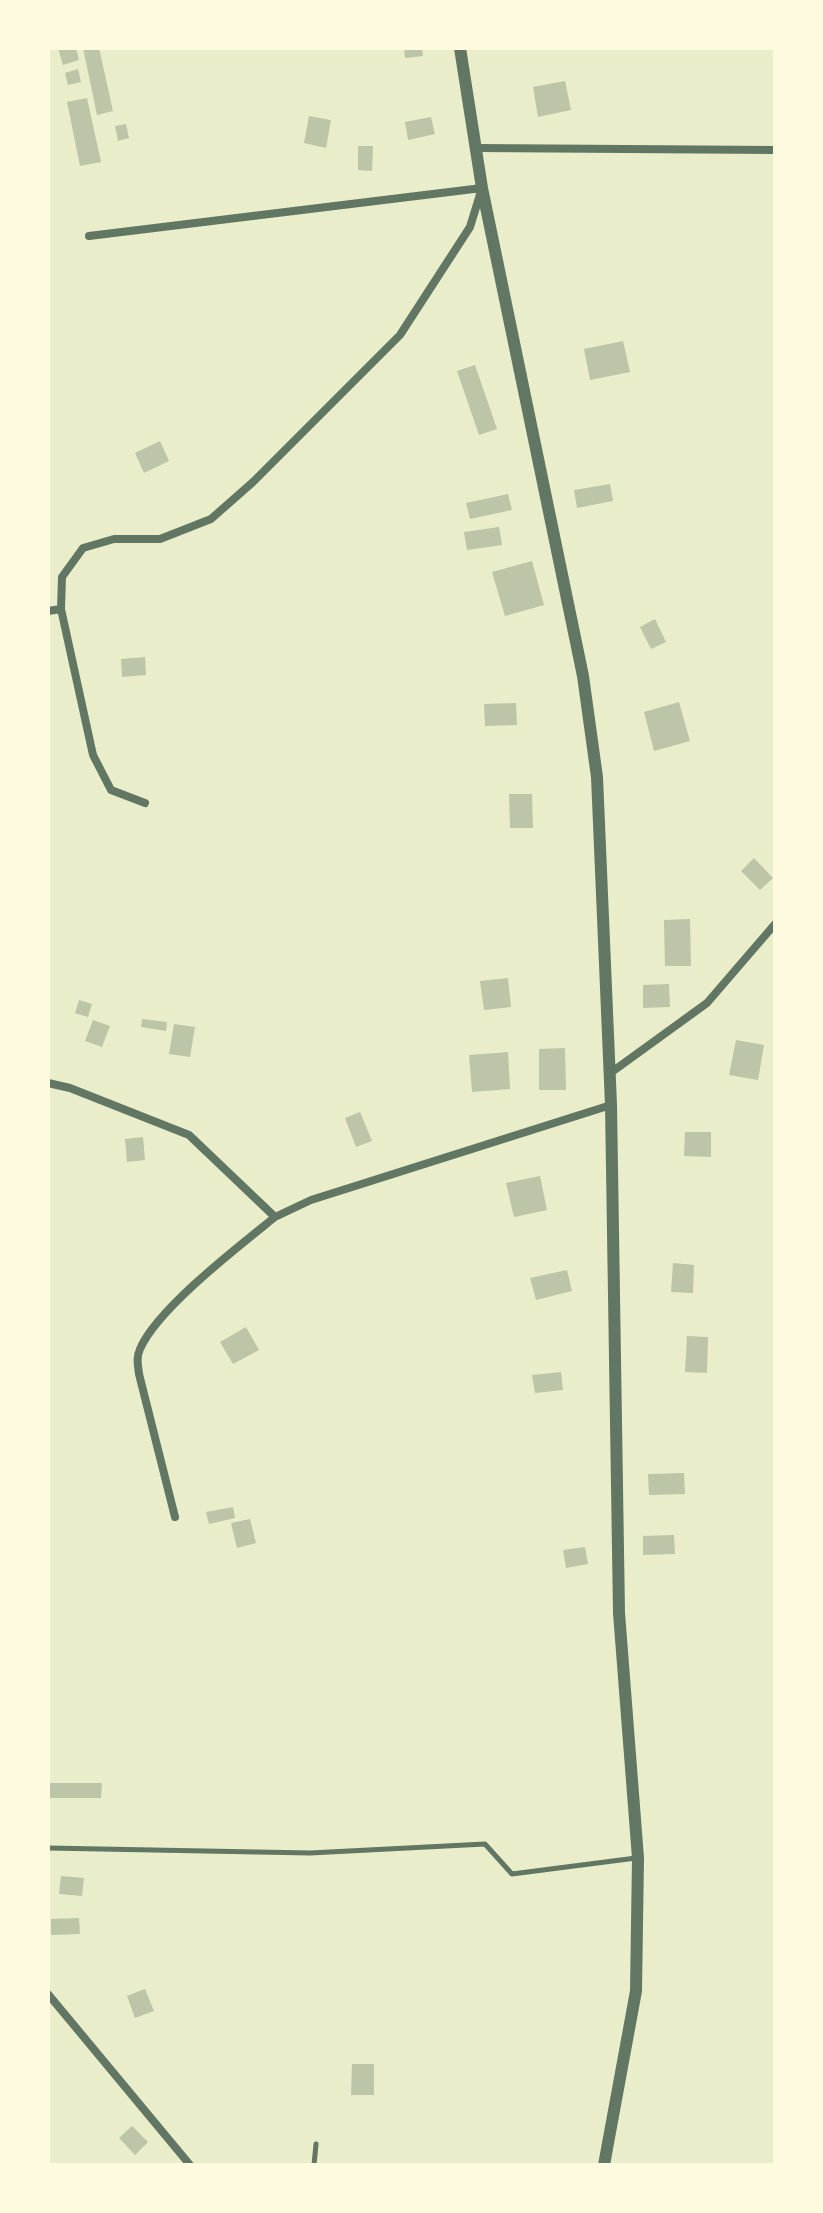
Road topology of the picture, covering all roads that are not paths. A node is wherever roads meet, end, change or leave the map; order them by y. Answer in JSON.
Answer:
{"nodes":[{"id":1,"x":460,"y":48,"type":"edge"},
{"id":2,"x":476,"y":148,"type":"junction"},
{"id":3,"x":775,"y":150,"type":"edge"},
{"id":4,"x":482,"y":188,"type":"junction"},
{"id":5,"x":89,"y":236,"type":"dead end"},
{"id":6,"x":61,"y":609,"type":"junction"},
{"id":7,"x":48,"y":611,"type":"edge"},
{"id":8,"x":145,"y":803,"type":"dead end"},
{"id":9,"x":775,"y":924,"type":"edge"},
{"id":10,"x":609,"y":1074,"type":"junction"},
{"id":11,"x":48,"y":1083,"type":"edge"},
{"id":12,"x":611,"y":1105,"type":"junction"},
{"id":13,"x":275,"y":1217,"type":"junction"},
{"id":14,"x":175,"y":1517,"type":"dead end"},
{"id":15,"x":48,"y":1848,"type":"edge"},
{"id":16,"x":638,"y":1858,"type":"junction"},
{"id":17,"x":48,"y":1994,"type":"edge"},
{"id":18,"x":316,"y":2144,"type":"dead end"},
{"id":19,"x":190,"y":2165,"type":"edge"},
{"id":20,"x":314,"y":2165,"type":"edge"},
{"id":21,"x":604,"y":2165,"type":"edge"}],
"edges":[{"from":1,"to":2,"type":"street"},
{"from":2,"to":3,"type":"street"},
{"from":2,"to":4,"type":"street"},
{"from":4,"to":5,"type":"street"},
{"from":4,"to":6,"type":"street"},
{"from":4,"to":10,"type":"street"},
{"from":6,"to":7,"type":"street"},
{"from":6,"to":8,"type":"street"},
{"from":9,"to":10,"type":"street"},
{"from":10,"to":12,"type":"street"},
{"from":11,"to":13,"type":"street"},
{"from":12,"to":13,"type":"street"},
{"from":12,"to":16,"type":"street"},
{"from":13,"to":14,"type":"street"},
{"from":15,"to":16,"type":"lane"},
{"from":16,"to":21,"type":"street"},
{"from":17,"to":19,"type":"street"},
{"from":18,"to":20,"type":"lane"}]}
